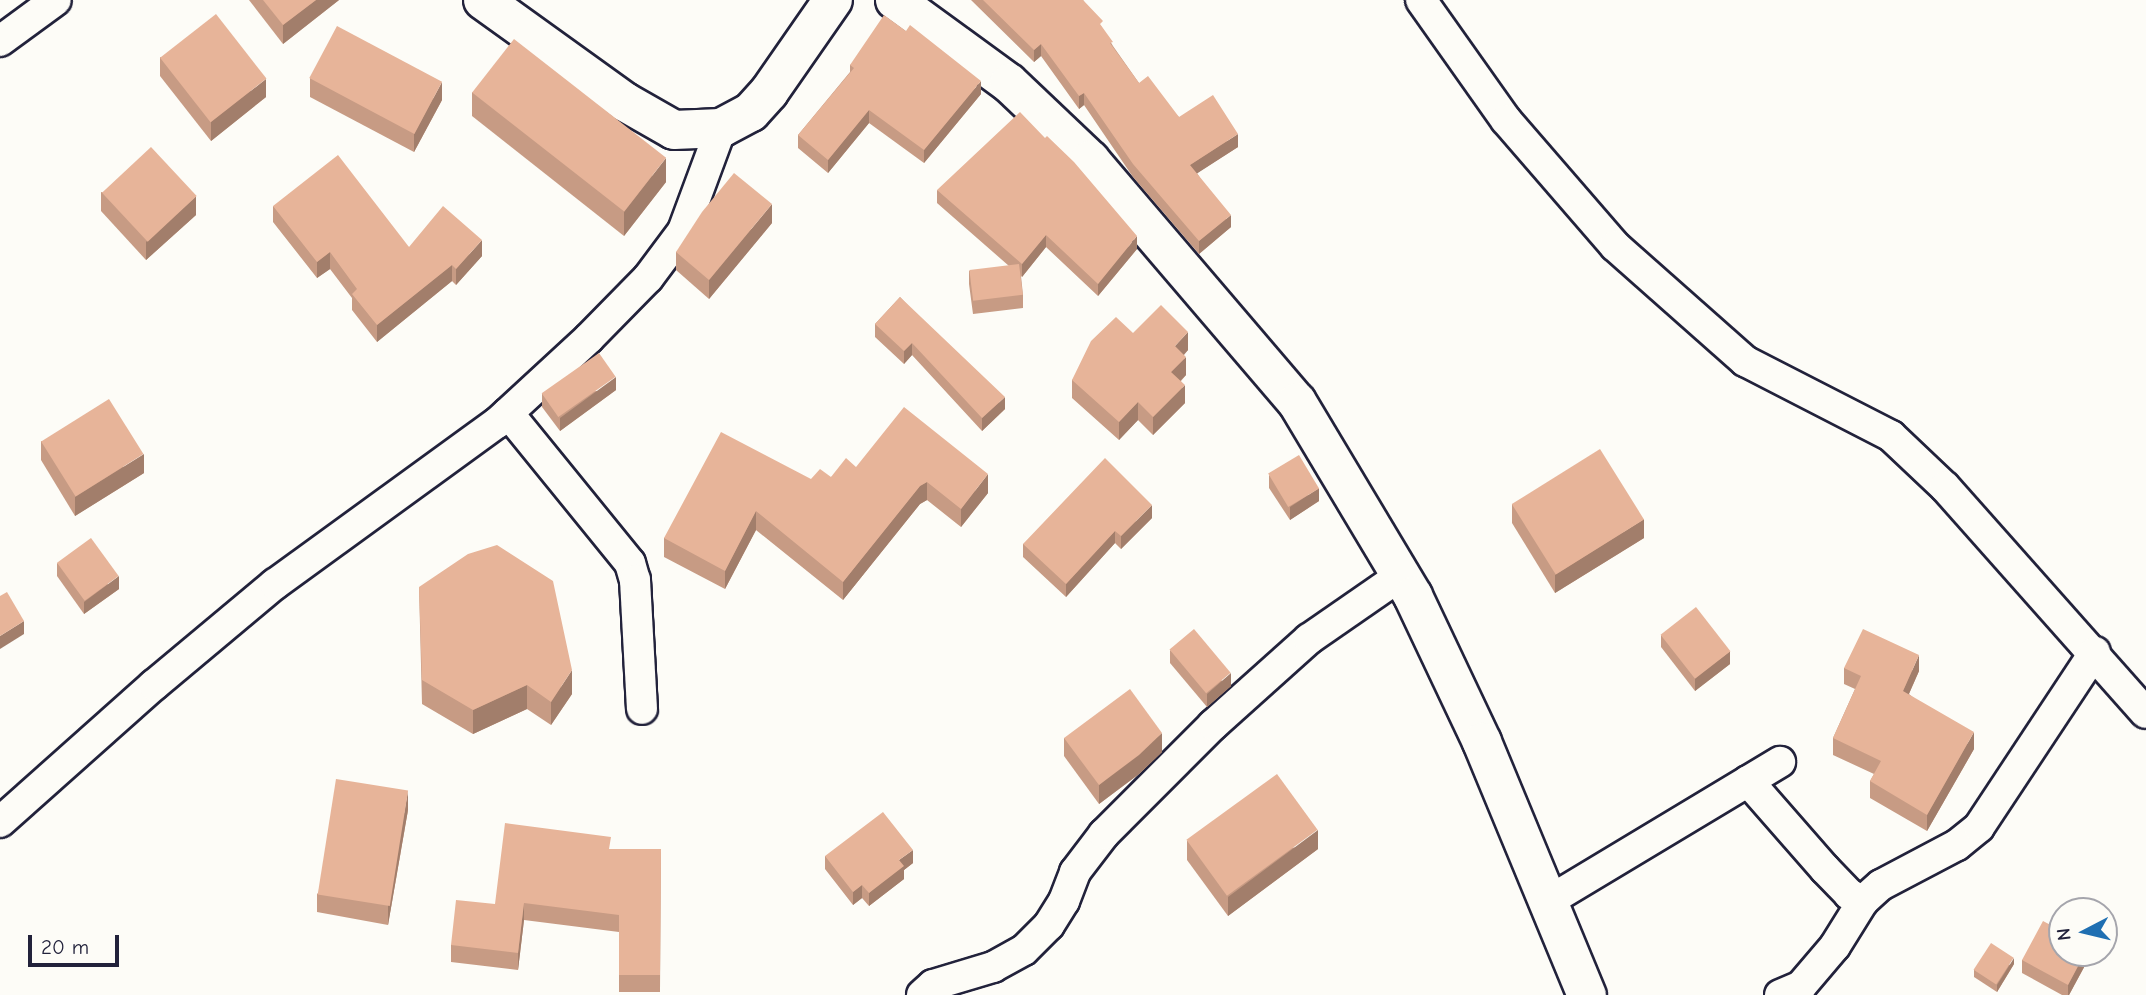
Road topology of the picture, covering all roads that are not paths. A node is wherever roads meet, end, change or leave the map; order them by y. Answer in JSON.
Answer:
{"nodes":[{"id":1,"x":56,"y":0,"type":"edge"},
{"id":2,"x":483,"y":0,"type":"edge"},
{"id":3,"x":833,"y":0,"type":"edge"},
{"id":4,"x":895,"y":0,"type":"edge"},
{"id":5,"x":1421,"y":0,"type":"edge"},
{"id":6,"x":0,"y":41,"type":"edge"},
{"id":7,"x":721,"y":128,"type":"junction"},
{"id":8,"x":508,"y":413,"type":"junction"},
{"id":9,"x":1400,"y":576,"type":"junction"},
{"id":10,"x":2095,"y":652,"type":"junction"},
{"id":11,"x":642,"y":709,"type":"dead end"},
{"id":12,"x":2146,"y":713,"type":"edge"},
{"id":13,"x":1780,"y":762,"type":"dead end"},
{"id":14,"x":1748,"y":781,"type":"junction"},
{"id":15,"x":0,"y":822,"type":"edge"},
{"id":16,"x":1863,"y":901,"type":"junction"},
{"id":17,"x":1547,"y":902,"type":"junction"},
{"id":18,"x":922,"y":995,"type":"edge"},
{"id":19,"x":1587,"y":995,"type":"edge"},
{"id":20,"x":1780,"y":995,"type":"edge"}],
"edges":[{"from":1,"to":6,"type":"street"},
{"from":2,"to":7,"type":"street"},
{"from":3,"to":7,"type":"street"},
{"from":4,"to":9,"type":"street"},
{"from":5,"to":10,"type":"street"},
{"from":7,"to":8,"type":"street"},
{"from":8,"to":11,"type":"street"},
{"from":8,"to":15,"type":"street"},
{"from":9,"to":17,"type":"street"},
{"from":9,"to":18,"type":"street"},
{"from":10,"to":12,"type":"street"},
{"from":10,"to":16,"type":"street"},
{"from":13,"to":14,"type":"street"},
{"from":14,"to":16,"type":"street"},
{"from":14,"to":17,"type":"street"},
{"from":16,"to":20,"type":"street"},
{"from":17,"to":19,"type":"street"}]}
